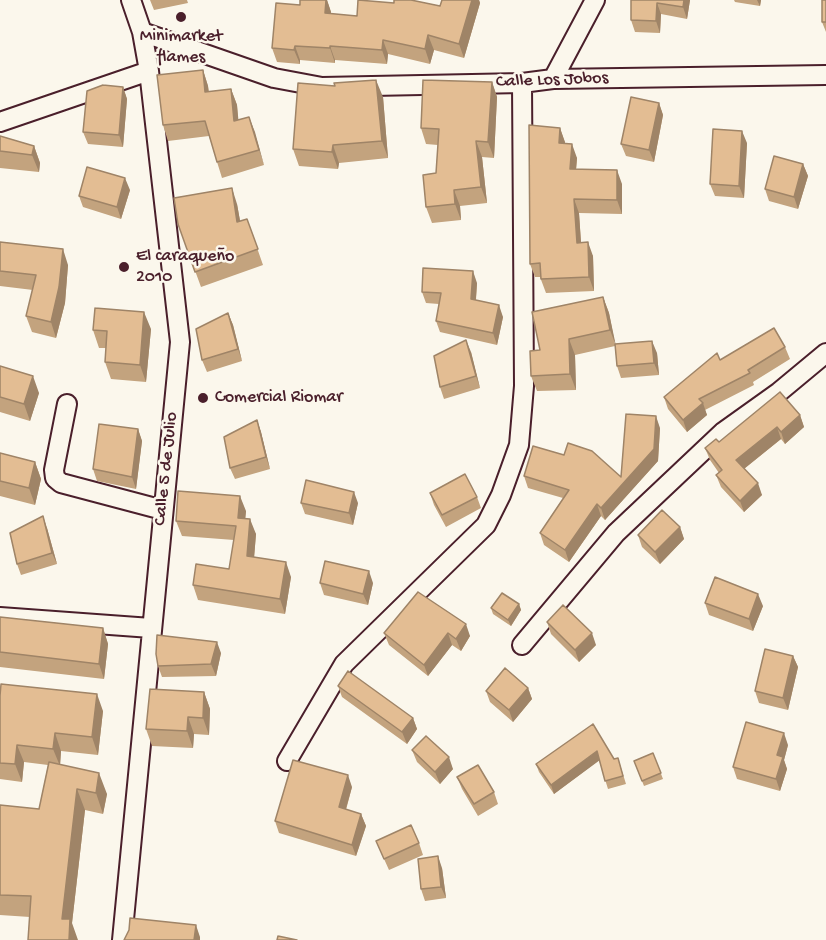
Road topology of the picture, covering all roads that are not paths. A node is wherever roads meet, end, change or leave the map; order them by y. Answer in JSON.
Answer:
{"nodes":[{"id":1,"x":131,"y":0,"type":"edge"},
{"id":2,"x":595,"y":0,"type":"edge"},
{"id":3,"x":142,"y":32,"type":"junction"},
{"id":4,"x":149,"y":71,"type":"junction"},
{"id":5,"x":826,"y":75,"type":"edge"},
{"id":6,"x":553,"y":79,"type":"junction"},
{"id":7,"x":522,"y":83,"type":"junction"},
{"id":8,"x":0,"y":122,"type":"edge"},
{"id":9,"x":826,"y":353,"type":"edge"},
{"id":10,"x":67,"y":404,"type":"dead end"},
{"id":11,"x":163,"y":510,"type":"junction"},
{"id":12,"x":0,"y":617,"type":"edge"},
{"id":13,"x":151,"y":628,"type":"junction"},
{"id":14,"x":522,"y":645,"type":"dead end"},
{"id":15,"x":287,"y":761,"type":"dead end"},
{"id":16,"x":122,"y":940,"type":"edge"}],
"edges":[{"from":1,"to":3,"type":"street","name":"Calle 5 de Julio"},
{"from":2,"to":6,"type":"street"},
{"from":3,"to":4,"type":"street","name":"Calle 5 de Julio"},
{"from":3,"to":7,"type":"street","name":"Calle Los Jobos"},
{"from":4,"to":8,"type":"street"},
{"from":4,"to":11,"type":"street","name":"Calle 5 de Julio"},
{"from":5,"to":6,"type":"street","name":"Calle Los Jobos"},
{"from":6,"to":7,"type":"street","name":"Calle Los Jobos"},
{"from":7,"to":15,"type":"street"},
{"from":9,"to":14,"type":"street"},
{"from":10,"to":11,"type":"street"},
{"from":11,"to":13,"type":"street","name":"Calle 5 de Julio"},
{"from":12,"to":13,"type":"street"},
{"from":13,"to":16,"type":"street","name":"Calle 5 de Julio"}]}
